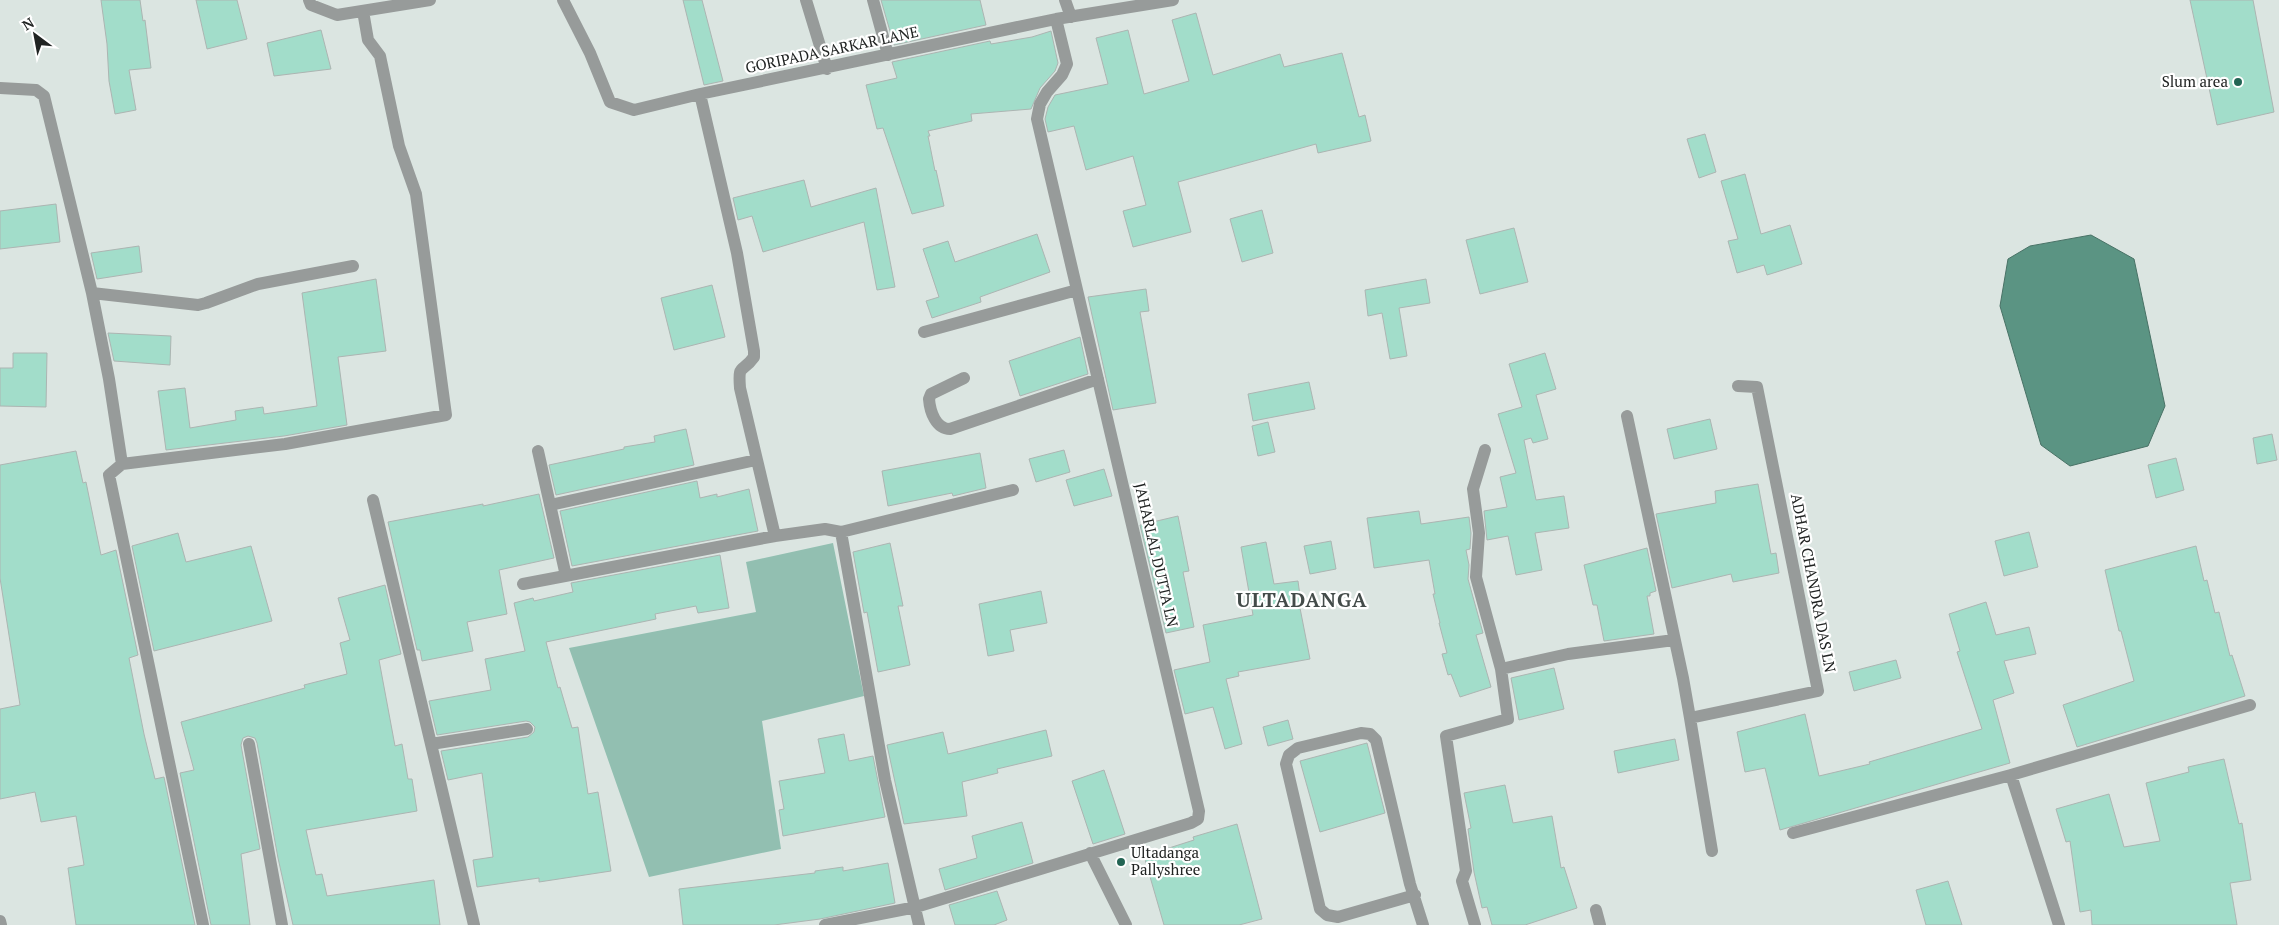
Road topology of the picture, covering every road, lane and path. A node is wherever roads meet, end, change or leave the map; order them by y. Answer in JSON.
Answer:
{"nodes":[{"id":1,"x":309,"y":0,"type":"edge"},
{"id":2,"x":430,"y":0,"type":"edge"},
{"id":3,"x":563,"y":0,"type":"edge"},
{"id":4,"x":806,"y":0,"type":"edge"},
{"id":5,"x":873,"y":0,"type":"edge"},
{"id":6,"x":1065,"y":0,"type":"edge"},
{"id":7,"x":1173,"y":0,"type":"edge"},
{"id":8,"x":363,"y":11,"type":"junction"},
{"id":9,"x":1071,"y":17,"type":"junction"},
{"id":10,"x":1056,"y":19,"type":"junction"},
{"id":11,"x":888,"y":56,"type":"junction"},
{"id":12,"x":827,"y":69,"type":"junction"},
{"id":13,"x":0,"y":88,"type":"edge"},
{"id":14,"x":700,"y":94,"type":"junction"},
{"id":15,"x":353,"y":266,"type":"dead end"},
{"id":16,"x":1077,"y":290,"type":"junction"},
{"id":17,"x":92,"y":293,"type":"junction"},
{"id":18,"x":924,"y":332,"type":"dead end"},
{"id":19,"x":964,"y":378,"type":"dead end"},
{"id":20,"x":1098,"y":379,"type":"junction"},
{"id":21,"x":1738,"y":386,"type":"dead end"},
{"id":22,"x":1626,"y":416,"type":"dead end"},
{"id":23,"x":1485,"y":450,"type":"dead end"},
{"id":24,"x":538,"y":451,"type":"dead end"},
{"id":25,"x":756,"y":460,"type":"junction"},
{"id":26,"x":122,"y":464,"type":"junction"},
{"id":27,"x":1013,"y":490,"type":"dead end"},
{"id":28,"x":373,"y":500,"type":"dead end"},
{"id":29,"x":550,"y":506,"type":"junction"},
{"id":30,"x":841,"y":532,"type":"junction"},
{"id":31,"x":775,"y":536,"type":"junction"},
{"id":32,"x":566,"y":576,"type":"junction"},
{"id":33,"x":523,"y":584,"type":"dead end"},
{"id":34,"x":1674,"y":640,"type":"junction"},
{"id":35,"x":1501,"y":669,"type":"junction"},
{"id":36,"x":2250,"y":705,"type":"dead end"},
{"id":37,"x":1690,"y":718,"type":"junction"},
{"id":38,"x":527,"y":729,"type":"dead end"},
{"id":39,"x":249,"y":744,"type":"dead end"},
{"id":40,"x":431,"y":744,"type":"junction"},
{"id":41,"x":2011,"y":775,"type":"junction"},
{"id":42,"x":1793,"y":833,"type":"dead end"},
{"id":43,"x":1712,"y":851,"type":"dead end"},
{"id":44,"x":1090,"y":853,"type":"junction"},
{"id":45,"x":1415,"y":896,"type":"junction"},
{"id":46,"x":916,"y":906,"type":"junction"},
{"id":47,"x":1596,"y":910,"type":"dead end"},
{"id":48,"x":0,"y":921,"type":"edge"},
{"id":49,"x":1,"y":925,"type":"edge"},
{"id":50,"x":203,"y":925,"type":"edge"},
{"id":51,"x":282,"y":925,"type":"edge"},
{"id":52,"x":474,"y":925,"type":"edge"},
{"id":53,"x":825,"y":925,"type":"edge"},
{"id":54,"x":919,"y":925,"type":"edge"},
{"id":55,"x":1126,"y":925,"type":"edge"},
{"id":56,"x":1423,"y":925,"type":"edge"},
{"id":57,"x":1475,"y":925,"type":"edge"},
{"id":58,"x":1600,"y":925,"type":"edge"},
{"id":59,"x":2059,"y":925,"type":"edge"}],
"edges":[{"from":1,"to":8,"type":"street"},
{"from":2,"to":8,"type":"street"},
{"from":3,"to":14,"type":"street","name":"GORIPADA SARKAR LANE"},
{"from":4,"to":12,"type":"street"},
{"from":5,"to":11,"type":"street"},
{"from":6,"to":9,"type":"street"},
{"from":7,"to":9,"type":"street","name":"GORIPADA SARKAR LANE"},
{"from":8,"to":26,"type":"street"},
{"from":9,"to":10,"type":"street","name":"GORIPADA SARKAR LANE"},
{"from":10,"to":11,"type":"street","name":"GORIPADA SARKAR LANE"},
{"from":10,"to":16,"type":"street","name":"JAHARLAL DUTTA LN"},
{"from":11,"to":12,"type":"street","name":"GORIPADA SARKAR LANE"},
{"from":12,"to":14,"type":"street","name":"GORIPADA SARKAR LANE"},
{"from":13,"to":17,"type":"street"},
{"from":14,"to":25,"type":"street"},
{"from":15,"to":17,"type":"street"},
{"from":16,"to":18,"type":"street"},
{"from":16,"to":20,"type":"street","name":"JAHARLAL DUTTA LN"},
{"from":17,"to":26,"type":"street"},
{"from":19,"to":20,"type":"street"},
{"from":20,"to":44,"type":"street","name":"JAHARLAL DUTTA LN"},
{"from":21,"to":37,"type":"street","name":"ADHAR CHANDRA DAS LN"},
{"from":22,"to":34,"type":"street"},
{"from":23,"to":35,"type":"street"},
{"from":24,"to":29,"type":"street"},
{"from":25,"to":29,"type":"street"},
{"from":25,"to":31,"type":"street"},
{"from":26,"to":50,"type":"street"},
{"from":27,"to":30,"type":"street"},
{"from":28,"to":40,"type":"street"},
{"from":29,"to":32,"type":"street"},
{"from":30,"to":31,"type":"street"},
{"from":30,"to":46,"type":"street"},
{"from":31,"to":32,"type":"street"},
{"from":32,"to":33,"type":"street"},
{"from":34,"to":35,"type":"street"},
{"from":34,"to":37,"type":"street"},
{"from":35,"to":57,"type":"street"},
{"from":36,"to":41,"type":"street"},
{"from":37,"to":43,"type":"street"},
{"from":38,"to":40,"type":"street"},
{"from":39,"to":51,"type":"street"},
{"from":40,"to":52,"type":"street"},
{"from":41,"to":42,"type":"street"},
{"from":41,"to":59,"type":"street"},
{"from":44,"to":46,"type":"street","name":"JAHARLAL DUTTA LN"},
{"from":44,"to":55,"type":"street"},
{"from":45,"to":45,"type":"street"},
{"from":45,"to":56,"type":"street"},
{"from":46,"to":53,"type":"street","name":"JAHARLAL DUTTA LN"},
{"from":46,"to":54,"type":"street"},
{"from":47,"to":58,"type":"street"},
{"from":48,"to":49,"type":"street"}]}
